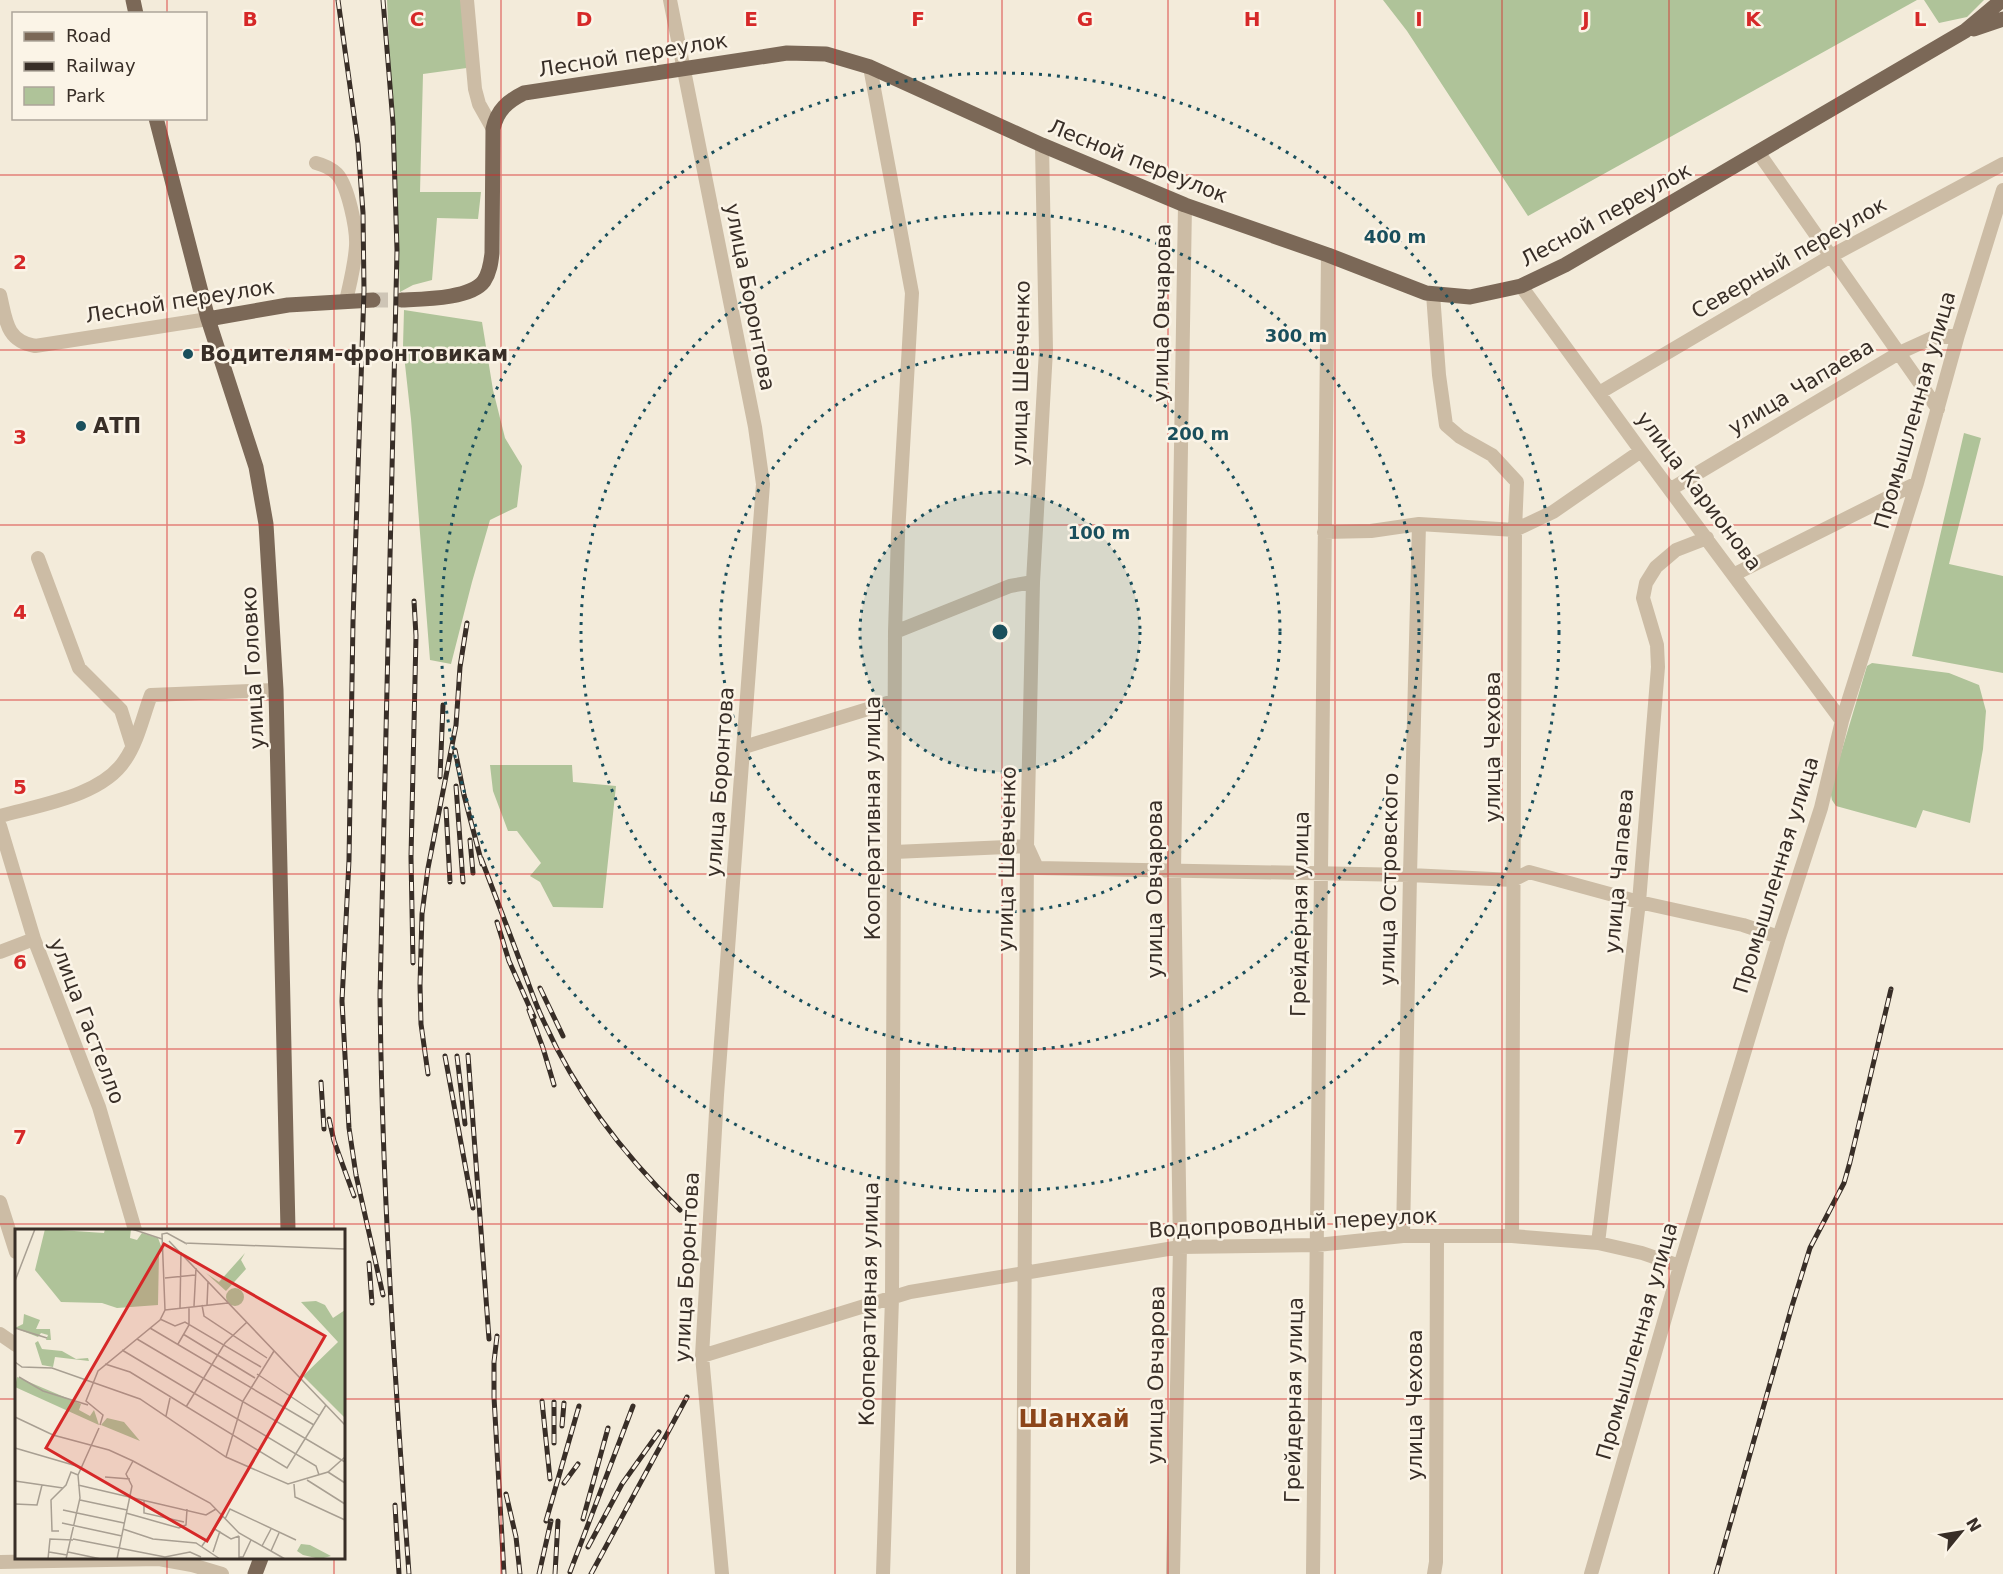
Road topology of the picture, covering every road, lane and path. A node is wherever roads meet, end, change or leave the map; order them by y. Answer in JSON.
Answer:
{"nodes":[{"id":1,"x":467,"y":0,"type":"edge"},
{"id":2,"x":670,"y":0,"type":"edge"},
{"id":3,"x":2002,"y":0,"type":"edge"},
{"id":4,"x":2003,"y":19,"type":"edge"},
{"id":5,"x":1965,"y":31,"type":"junction"},
{"id":6,"x":870,"y":67,"type":"junction"},
{"id":7,"x":682,"y":69,"type":"junction"},
{"id":8,"x":156,"y":120,"type":"edge"},
{"id":9,"x":493,"y":129,"type":"junction"},
{"id":10,"x":1042,"y":145,"type":"junction"},
{"id":11,"x":1758,"y":152,"type":"junction"},
{"id":12,"x":316,"y":163,"type":"dead end"},
{"id":13,"x":2003,"y":164,"type":"edge"},
{"id":14,"x":2003,"y":190,"type":"edge"},
{"id":15,"x":1185,"y":205,"type":"junction"},
{"id":16,"x":2000,"y":215,"type":"edge"},
{"id":17,"x":1328,"y":255,"type":"junction"},
{"id":18,"x":1831,"y":256,"type":"junction"},
{"id":19,"x":1521,"y":286,"type":"junction"},
{"id":20,"x":1433,"y":294,"type":"junction"},
{"id":21,"x":0,"y":296,"type":"edge"},
{"id":22,"x":374,"y":300,"type":"tunnel mouth"},
{"id":23,"x":402,"y":300,"type":"tunnel mouth"},
{"id":24,"x":346,"y":301,"type":"junction"},
{"id":25,"x":208,"y":319,"type":"junction"},
{"id":26,"x":4,"y":332,"type":"edge"},
{"id":27,"x":1958,"y":335,"type":"junction"},
{"id":28,"x":1899,"y":353,"type":"junction"},
{"id":29,"x":1599,"y":393,"type":"junction"},
{"id":30,"x":1938,"y":409,"type":"junction"},
{"id":31,"x":1641,"y":451,"type":"junction"},
{"id":32,"x":1917,"y":483,"type":"junction"},
{"id":33,"x":1671,"y":489,"type":"junction"},
{"id":34,"x":1419,"y":524,"type":"junction"},
{"id":35,"x":1515,"y":530,"type":"junction"},
{"id":36,"x":1324,"y":532,"type":"junction"},
{"id":37,"x":1707,"y":538,"type":"junction"},
{"id":38,"x":38,"y":558,"type":"dead end"},
{"id":39,"x":1735,"y":574,"type":"junction"},
{"id":40,"x":1033,"y":582,"type":"junction"},
{"id":41,"x":895,"y":632,"type":"junction"},
{"id":42,"x":276,"y":690,"type":"junction"},
{"id":43,"x":894,"y":701,"type":"junction"},
{"id":44,"x":1842,"y":721,"type":"junction"},
{"id":45,"x":132,"y":745,"type":"junction"},
{"id":46,"x":744,"y":747,"type":"junction"},
{"id":47,"x":0,"y":816,"type":"edge"},
{"id":48,"x":0,"y":826,"type":"edge"},
{"id":49,"x":1027,"y":846,"type":"junction"},
{"id":50,"x":894,"y":852,"type":"junction"},
{"id":51,"x":1174,"y":870,"type":"junction"},
{"id":52,"x":1321,"y":873,"type":"junction"},
{"id":53,"x":1410,"y":875,"type":"junction"},
{"id":54,"x":1514,"y":880,"type":"junction"},
{"id":55,"x":1639,"y":902,"type":"junction"},
{"id":56,"x":1779,"y":938,"type":"junction"},
{"id":57,"x":34,"y":939,"type":"junction"},
{"id":58,"x":0,"y":952,"type":"edge"},
{"id":59,"x":0,"y":1202,"type":"edge"},
{"id":60,"x":135,"y":1229,"type":"edge"},
{"id":61,"x":288,"y":1229,"type":"edge"},
{"id":62,"x":1403,"y":1236,"type":"junction"},
{"id":63,"x":1437,"y":1236,"type":"junction"},
{"id":64,"x":1512,"y":1236,"type":"junction"},
{"id":65,"x":1598,"y":1243,"type":"junction"},
{"id":66,"x":1317,"y":1245,"type":"junction"},
{"id":67,"x":1180,"y":1246,"type":"junction"},
{"id":68,"x":15,"y":1249,"type":"edge"},
{"id":69,"x":1680,"y":1266,"type":"junction"},
{"id":70,"x":1026,"y":1272,"type":"junction"},
{"id":71,"x":892,"y":1298,"type":"junction"},
{"id":72,"x":0,"y":1334,"type":"edge"},
{"id":73,"x":15,"y":1344,"type":"edge"},
{"id":74,"x":702,"y":1356,"type":"junction"},
{"id":75,"x":260,"y":1559,"type":"edge"},
{"id":76,"x":0,"y":1562,"type":"edge"},
{"id":77,"x":124,"y":1567,"type":"edge"},
{"id":78,"x":222,"y":1574,"type":"edge"},
{"id":79,"x":255,"y":1574,"type":"edge"},
{"id":80,"x":722,"y":1574,"type":"edge"},
{"id":81,"x":883,"y":1574,"type":"edge"},
{"id":82,"x":1023,"y":1574,"type":"edge"},
{"id":83,"x":1173,"y":1574,"type":"edge"},
{"id":84,"x":1313,"y":1574,"type":"edge"},
{"id":85,"x":1434,"y":1574,"type":"edge"},
{"id":86,"x":1591,"y":1574,"type":"edge"}],
"edges":[{"from":1,"to":9,"type":"street"},
{"from":2,"to":7,"type":"street","name":"улица Боронтова"},
{"from":3,"to":5,"type":"main road"},
{"from":4,"to":5,"type":"main road"},
{"from":5,"to":11,"type":"main road","name":"Лесной переулок"},
{"from":6,"to":7,"type":"main road","name":"Лесной переулок"},
{"from":6,"to":10,"type":"main road","name":"Лесной переулок"},
{"from":6,"to":41,"type":"street","name":"Кооперативная улица"},
{"from":7,"to":9,"type":"main road","name":"Лесной переулок"},
{"from":7,"to":46,"type":"street","name":"улица Боронтова"},
{"from":8,"to":25,"type":"main road","name":"улица Головко"},
{"from":9,"to":23,"type":"main road","name":"Лесной переулок"},
{"from":10,"to":15,"type":"main road","name":"Лесной переулок"},
{"from":10,"to":40,"type":"street","name":"улица Шевченко"},
{"from":11,"to":18,"type":"street"},
{"from":11,"to":19,"type":"main road","name":"Лесной переулок"},
{"from":12,"to":24,"type":"street"},
{"from":13,"to":18,"type":"street","name":"Северный переулок"},
{"from":14,"to":16,"type":"street","name":"Промышленная улица"},
{"from":15,"to":17,"type":"main road","name":"Лесной переулок"},
{"from":15,"to":51,"type":"street","name":"улица Овчарова"},
{"from":16,"to":27,"type":"street","name":"Промышленная улица"},
{"from":17,"to":20,"type":"main road","name":"Лесной переулок"},
{"from":17,"to":36,"type":"street","name":"Грейдерная улица"},
{"from":18,"to":28,"type":"street"},
{"from":18,"to":29,"type":"street","name":"Северный переулок"},
{"from":19,"to":20,"type":"main road","name":"Лесной переулок"},
{"from":19,"to":29,"type":"street","name":"улица Карионова"},
{"from":20,"to":35,"type":"street","name":"улица Чехова"},
{"from":21,"to":26,"type":"street"},
{"from":22,"to":24,"type":"main road","name":"Лесной переулок"},
{"from":24,"to":25,"type":"main road","name":"Лесной переулок"},
{"from":25,"to":26,"type":"street","name":"Лесной переулок"},
{"from":25,"to":42,"type":"main road","name":"улица Головко"},
{"from":27,"to":28,"type":"street","name":"улица Чапаева"},
{"from":27,"to":30,"type":"street","name":"Промышленная улица"},
{"from":28,"to":30,"type":"street"},
{"from":28,"to":33,"type":"street","name":"улица Чапаева"},
{"from":29,"to":31,"type":"street","name":"улица Карионова"},
{"from":30,"to":32,"type":"street","name":"Промышленная улица"},
{"from":31,"to":33,"type":"street","name":"улица Карионова"},
{"from":31,"to":35,"type":"street"},
{"from":32,"to":39,"type":"street"},
{"from":32,"to":44,"type":"street","name":"Промышленная улица"},
{"from":33,"to":37,"type":"street","name":"улица Карионова"},
{"from":34,"to":35,"type":"street"},
{"from":34,"to":36,"type":"street"},
{"from":34,"to":53,"type":"street","name":"улица Островского"},
{"from":35,"to":54,"type":"street","name":"улица Чехова"},
{"from":36,"to":52,"type":"street","name":"Грейдерная улица"},
{"from":37,"to":39,"type":"street","name":"улица Карионова"},
{"from":37,"to":55,"type":"street","name":"улица Чапаева"},
{"from":38,"to":45,"type":"street"},
{"from":39,"to":44,"type":"street","name":"улица Карионова"},
{"from":40,"to":41,"type":"street"},
{"from":40,"to":49,"type":"street","name":"улица Шевченко"},
{"from":41,"to":43,"type":"street","name":"Кооперативная улица"},
{"from":42,"to":45,"type":"street"},
{"from":42,"to":61,"type":"main road","name":"улица Головко"},
{"from":43,"to":46,"type":"street"},
{"from":43,"to":50,"type":"street","name":"Кооперативная улица"},
{"from":44,"to":56,"type":"street","name":"Промышленная улица"},
{"from":45,"to":47,"type":"street"},
{"from":46,"to":74,"type":"street","name":"улица Боронтова"},
{"from":48,"to":57,"type":"street","name":"улица Гастелло"},
{"from":49,"to":50,"type":"street"},
{"from":49,"to":51,"type":"street"},
{"from":49,"to":70,"type":"street","name":"улица Шевченко"},
{"from":50,"to":71,"type":"street","name":"Кооперативная улица"},
{"from":51,"to":52,"type":"street"},
{"from":51,"to":67,"type":"street","name":"улица Овчарова"},
{"from":52,"to":53,"type":"street"},
{"from":52,"to":66,"type":"street","name":"Грейдерная улица"},
{"from":53,"to":54,"type":"street"},
{"from":53,"to":62,"type":"street","name":"улица Островского"},
{"from":54,"to":55,"type":"street"},
{"from":54,"to":64,"type":"street","name":"улица Чехова"},
{"from":55,"to":56,"type":"street"},
{"from":55,"to":65,"type":"street","name":"улица Чапаева"},
{"from":56,"to":69,"type":"street","name":"Промышленная улица"},
{"from":57,"to":58,"type":"street"},
{"from":57,"to":60,"type":"street","name":"улица Гастелло"},
{"from":59,"to":68,"type":"street"},
{"from":62,"to":63,"type":"street","name":"Водопроводный переулок"},
{"from":62,"to":66,"type":"street","name":"Водопроводный переулок"},
{"from":63,"to":64,"type":"street","name":"Водопроводный переулок"},
{"from":63,"to":85,"type":"street","name":"улица Чехова"},
{"from":64,"to":65,"type":"street","name":"Водопроводный переулок"},
{"from":65,"to":69,"type":"street","name":"Водопроводный переулок"},
{"from":66,"to":67,"type":"street","name":"Водопроводный переулок"},
{"from":66,"to":84,"type":"street","name":"Грейдерная улица"},
{"from":67,"to":70,"type":"street","name":"Водопроводный переулок"},
{"from":67,"to":83,"type":"street","name":"улица Овчарова"},
{"from":69,"to":86,"type":"street","name":"Промышленная улица"},
{"from":70,"to":71,"type":"street","name":"Водопроводный переулок"},
{"from":70,"to":82,"type":"street","name":"улица Шевченко"},
{"from":71,"to":74,"type":"street","name":"Водопроводный переулок"},
{"from":71,"to":81,"type":"street","name":"Кооперативная улица"},
{"from":72,"to":73,"type":"street"},
{"from":74,"to":80,"type":"street","name":"улица Боронтова"},
{"from":75,"to":79,"type":"main road"},
{"from":76,"to":77,"type":"street"},
{"from":77,"to":78,"type":"street"}]}
